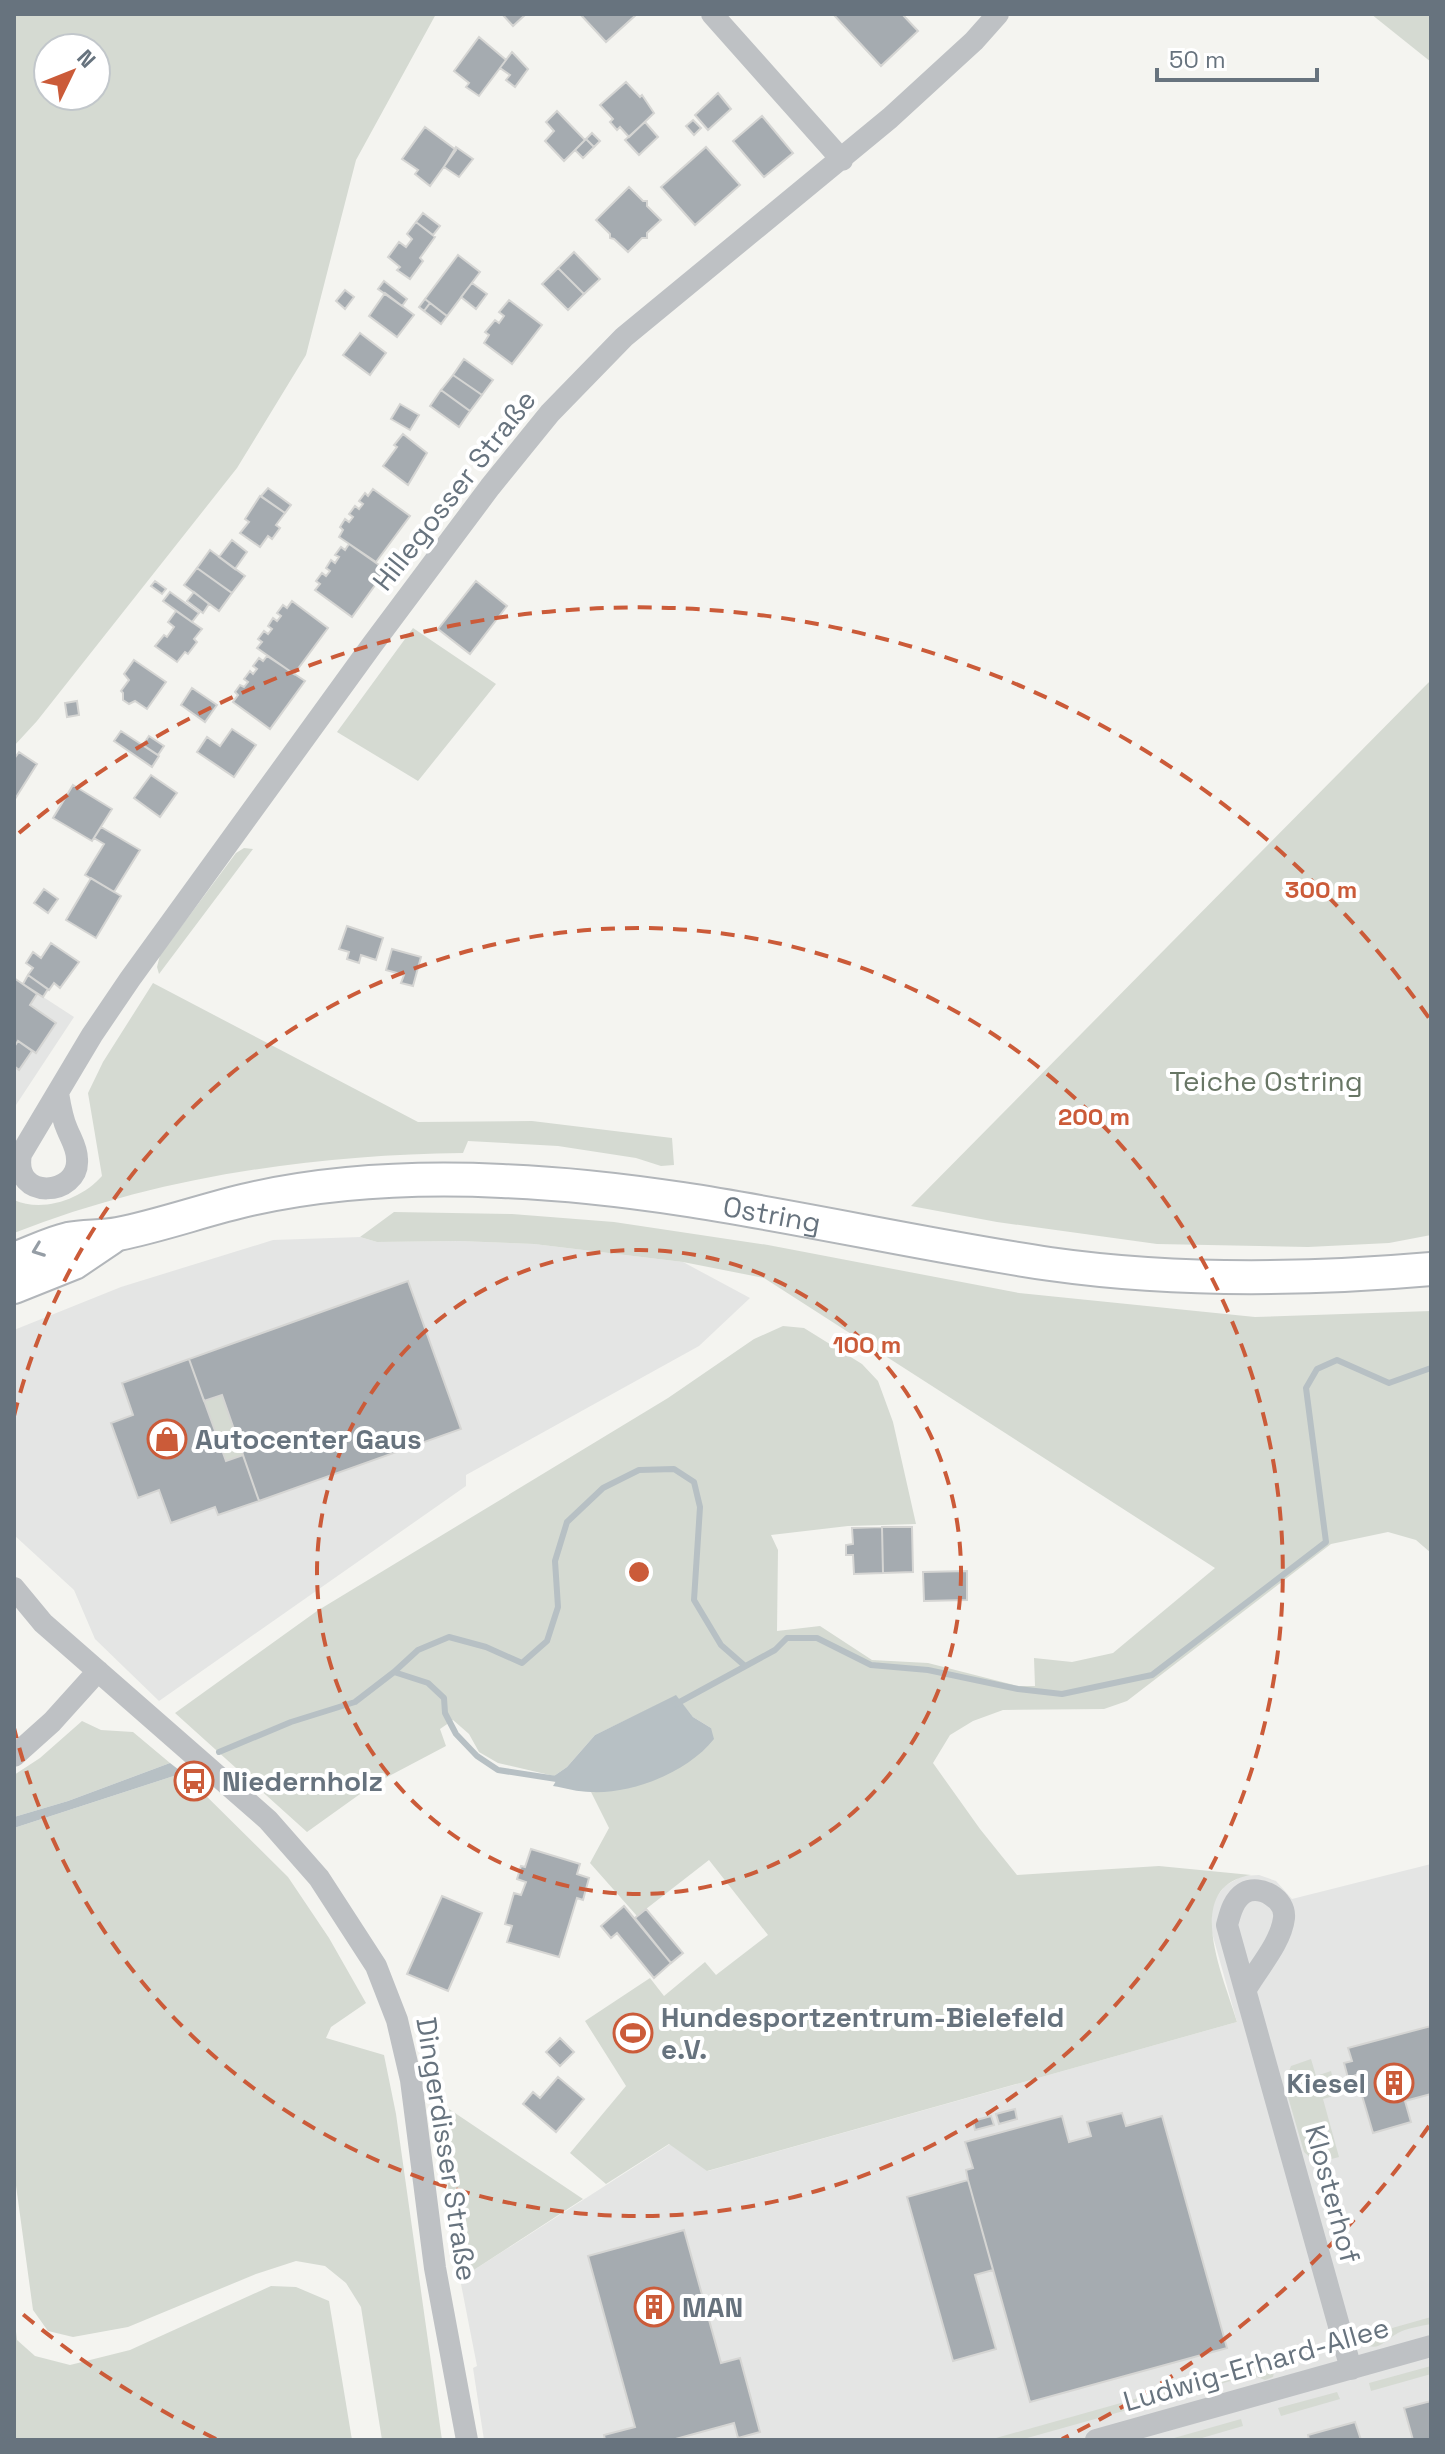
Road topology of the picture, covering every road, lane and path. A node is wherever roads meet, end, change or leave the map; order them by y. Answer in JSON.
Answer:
{"nodes":[{"id":1,"x":712,"y":14,"type":"edge"},
{"id":2,"x":998,"y":14,"type":"edge"},
{"id":3,"x":842,"y":160,"type":"junction"},
{"id":4,"x":58,"y":1093,"type":"dead end"},
{"id":5,"x":117,"y":1234,"type":"junction"},
{"id":6,"x":14,"y":1259,"type":"edge"},
{"id":7,"x":1431,"y":1269,"type":"edge"},
{"id":8,"x":14,"y":1287,"type":"edge"},
{"id":9,"x":14,"y":1588,"type":"edge"},
{"id":10,"x":14,"y":1606,"type":"edge"},
{"id":11,"x":43,"y":1623,"type":"junction"},
{"id":12,"x":98,"y":1671,"type":"junction"},
{"id":13,"x":14,"y":1756,"type":"edge"},
{"id":14,"x":1246,"y":1989,"type":"dead end"},
{"id":15,"x":1431,"y":2346,"type":"edge"},
{"id":16,"x":1351,"y":2369,"type":"junction"},
{"id":17,"x":467,"y":2440,"type":"edge"},
{"id":18,"x":1096,"y":2440,"type":"edge"}],
"edges":[{"from":1,"to":3,"type":"street"},
{"from":2,"to":3,"type":"street","name":"Hillegosser Straße"},
{"from":3,"to":4,"type":"street","name":"Hillegosser Straße"},
{"from":5,"to":6,"type":"main road","name":"Ostring","one_way":true},
{"from":5,"to":7,"type":"main road","name":"Ostring"},
{"from":5,"to":8,"type":"main road","name":"Ostring"},
{"from":9,"to":11,"type":"street","name":"Dingerdisser Straße"},
{"from":10,"to":11,"type":"street","name":"Dingerdisser Straße"},
{"from":11,"to":12,"type":"street","name":"Dingerdisser Straße"},
{"from":12,"to":13,"type":"street"},
{"from":12,"to":17,"type":"street","name":"Dingerdisser Straße"},
{"from":14,"to":16,"type":"street","name":"Klosterhof"},
{"from":15,"to":16,"type":"street","name":"Ludwig-Erhard-Allee"},
{"from":16,"to":18,"type":"street","name":"Ludwig-Erhard-Allee"}]}
